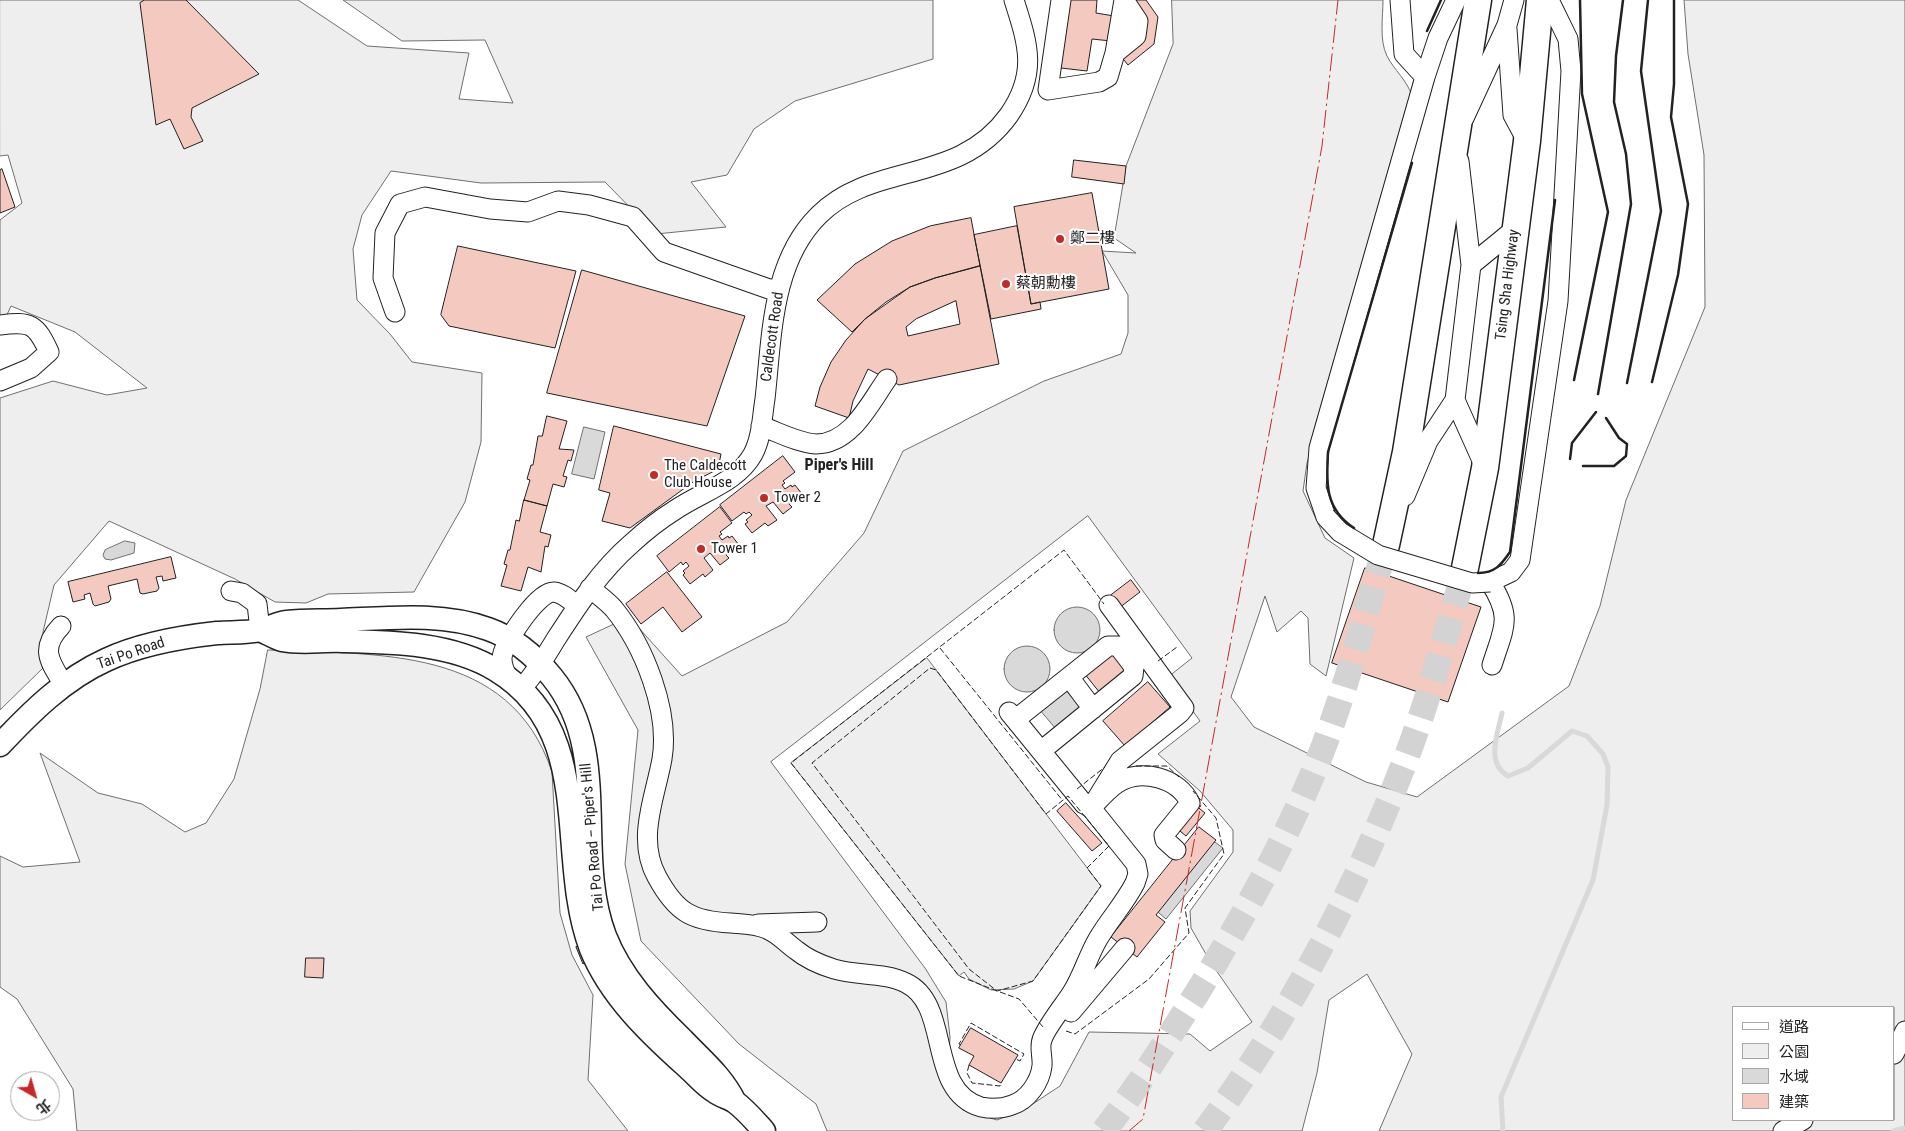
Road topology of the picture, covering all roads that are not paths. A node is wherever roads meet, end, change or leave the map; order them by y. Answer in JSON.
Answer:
{"nodes":[{"id":1,"x":1014,"y":0,"type":"edge"},
{"id":2,"x":1061,"y":0,"type":"edge"},
{"id":3,"x":1124,"y":0,"type":"edge"},
{"id":4,"x":1400,"y":0,"type":"edge"},
{"id":5,"x":1456,"y":0,"type":"edge"},
{"id":6,"x":1478,"y":0,"type":"edge"},
{"id":7,"x":1507,"y":0,"type":"edge"},
{"id":8,"x":1514,"y":0,"type":"edge"},
{"id":9,"x":1540,"y":0,"type":"edge"},
{"id":10,"x":1549,"y":0,"type":"edge"},
{"id":11,"x":1507,"y":25,"type":"junction"},
{"id":12,"x":1425,"y":77,"type":"junction"},
{"id":13,"x":1048,"y":90,"type":"junction"},
{"id":14,"x":1019,"y":96,"type":"junction"},
{"id":15,"x":1456,"y":131,"type":"junction"},
{"id":16,"x":1527,"y":141,"type":"junction"},
{"id":17,"x":1515,"y":230,"type":"junction"},
{"id":18,"x":1471,"y":265,"type":"junction"},
{"id":19,"x":778,"y":289,"type":"junction"},
{"id":20,"x":395,"y":312,"type":"dead end"},
{"id":21,"x":0,"y":324,"type":"edge"},
{"id":22,"x":887,"y":379,"type":"dead end"},
{"id":23,"x":0,"y":381,"type":"edge"},
{"id":24,"x":1455,"y":400,"type":"junction"},
{"id":25,"x":761,"y":426,"type":"junction"},
{"id":26,"x":1485,"y":468,"type":"junction"},
{"id":27,"x":1386,"y":545,"type":"joint"},
{"id":28,"x":1465,"y":568,"type":"tunnel mouth"},
{"id":29,"x":1490,"y":582,"type":"junction"},
{"id":30,"x":590,"y":588,"type":"junction"},
{"id":31,"x":231,"y":591,"type":"dead end"},
{"id":32,"x":1109,"y":605,"type":"dead end"},
{"id":33,"x":578,"y":606,"type":"junction"},
{"id":34,"x":61,"y":626,"type":"dead end"},
{"id":35,"x":260,"y":630,"type":"junction"},
{"id":36,"x":511,"y":639,"type":"junction"},
{"id":37,"x":541,"y":664,"type":"junction"},
{"id":38,"x":1492,"y":665,"type":"dead end"},
{"id":39,"x":1069,"y":677,"type":"junction"},
{"id":40,"x":515,"y":684,"type":"junction"},
{"id":41,"x":64,"y":685,"type":"junction"},
{"id":42,"x":1094,"y":709,"type":"junction"},
{"id":43,"x":0,"y":745,"type":"edge"},
{"id":44,"x":1042,"y":751,"type":"junction"},
{"id":45,"x":1091,"y":808,"type":"junction"},
{"id":46,"x":1176,"y":850,"type":"dead end"},
{"id":47,"x":817,"y":922,"type":"dead end"},
{"id":48,"x":749,"y":925,"type":"junction"},
{"id":49,"x":1125,"y":948,"type":"dead end"},
{"id":50,"x":1905,"y":1031,"type":"edge"},
{"id":51,"x":1895,"y":1052,"type":"edge"},
{"id":52,"x":1042,"y":1068,"type":"junction"},
{"id":53,"x":735,"y":1102,"type":"junction"},
{"id":54,"x":1801,"y":1121,"type":"edge"},
{"id":55,"x":764,"y":1131,"type":"edge"},
{"id":56,"x":1783,"y":1131,"type":"edge"}],
"edges":[{"from":1,"to":14,"type":"street","name":"Caldecott Road"},
{"from":2,"to":13,"type":"street"},
{"from":3,"to":13,"type":"street"},
{"from":4,"to":12,"type":"street"},
{"from":5,"to":12,"type":"street"},
{"from":6,"to":15,"type":"highway"},
{"from":7,"to":11,"type":"street"},
{"from":8,"to":11,"type":"street"},
{"from":9,"to":16,"type":"highway","name":"Tsing Sha Highway"},
{"from":10,"to":29,"type":"street"},
{"from":11,"to":15,"type":"street"},
{"from":11,"to":16,"type":"street"},
{"from":12,"to":29,"type":"street","bridge":true},
{"from":13,"to":14,"type":"street"},
{"from":14,"to":19,"type":"street","name":"Caldecott Road"},
{"from":15,"to":18,"type":"street"},
{"from":15,"to":27,"type":"highway"},
{"from":16,"to":17,"type":"highway","name":"Tsing Sha Highway"},
{"from":17,"to":18,"type":"street"},
{"from":17,"to":26,"type":"highway","name":"Tsing Sha Highway"},
{"from":18,"to":24,"type":"street"},
{"from":19,"to":20,"type":"street"},
{"from":19,"to":25,"type":"street","name":"Caldecott Road"},
{"from":21,"to":23,"type":"street"},
{"from":22,"to":25,"type":"street"},
{"from":24,"to":26,"type":"street"},
{"from":24,"to":27,"type":"street"},
{"from":25,"to":30,"type":"street","name":"Caldecott Road"},
{"from":26,"to":28,"type":"highway","name":"Tsing Sha Highway"},
{"from":29,"to":38,"type":"street"},
{"from":30,"to":33,"type":"street","name":"Caldecott Road"},
{"from":30,"to":48,"type":"street"},
{"from":31,"to":35,"type":"street"},
{"from":32,"to":45,"type":"street"},
{"from":33,"to":36,"type":"street"},
{"from":33,"to":37,"type":"street","name":"Caldecott Road"},
{"from":34,"to":41,"type":"street"},
{"from":35,"to":36,"type":"main road","name":"Tai Po Road"},
{"from":35,"to":40,"type":"main road","name":"Tai Po Road"},
{"from":35,"to":41,"type":"main road","name":"Tai Po Road"},
{"from":36,"to":37,"type":"main road","name":"Tai Po Road – Piper's Hill"},
{"from":36,"to":40,"type":"street"},
{"from":37,"to":40,"type":"street","name":"Caldecott Road"},
{"from":37,"to":53,"type":"main road","name":"Tai Po Road – Piper's Hill"},
{"from":39,"to":42,"type":"street"},
{"from":39,"to":42,"type":"street"},
{"from":39,"to":44,"type":"street"},
{"from":40,"to":53,"type":"main road","name":"Tai Po Road – Piper's Hill"},
{"from":41,"to":43,"type":"main road","name":"Tai Po Road"},
{"from":42,"to":44,"type":"street"},
{"from":44,"to":45,"type":"street"},
{"from":45,"to":46,"type":"street"},
{"from":45,"to":52,"type":"street"},
{"from":47,"to":48,"type":"street"},
{"from":48,"to":52,"type":"street"},
{"from":49,"to":52,"type":"street"},
{"from":50,"to":51,"type":"street"},
{"from":53,"to":55,"type":"main road","name":"Tai Po Road – Piper's Hill"},
{"from":54,"to":56,"type":"street"}]}
